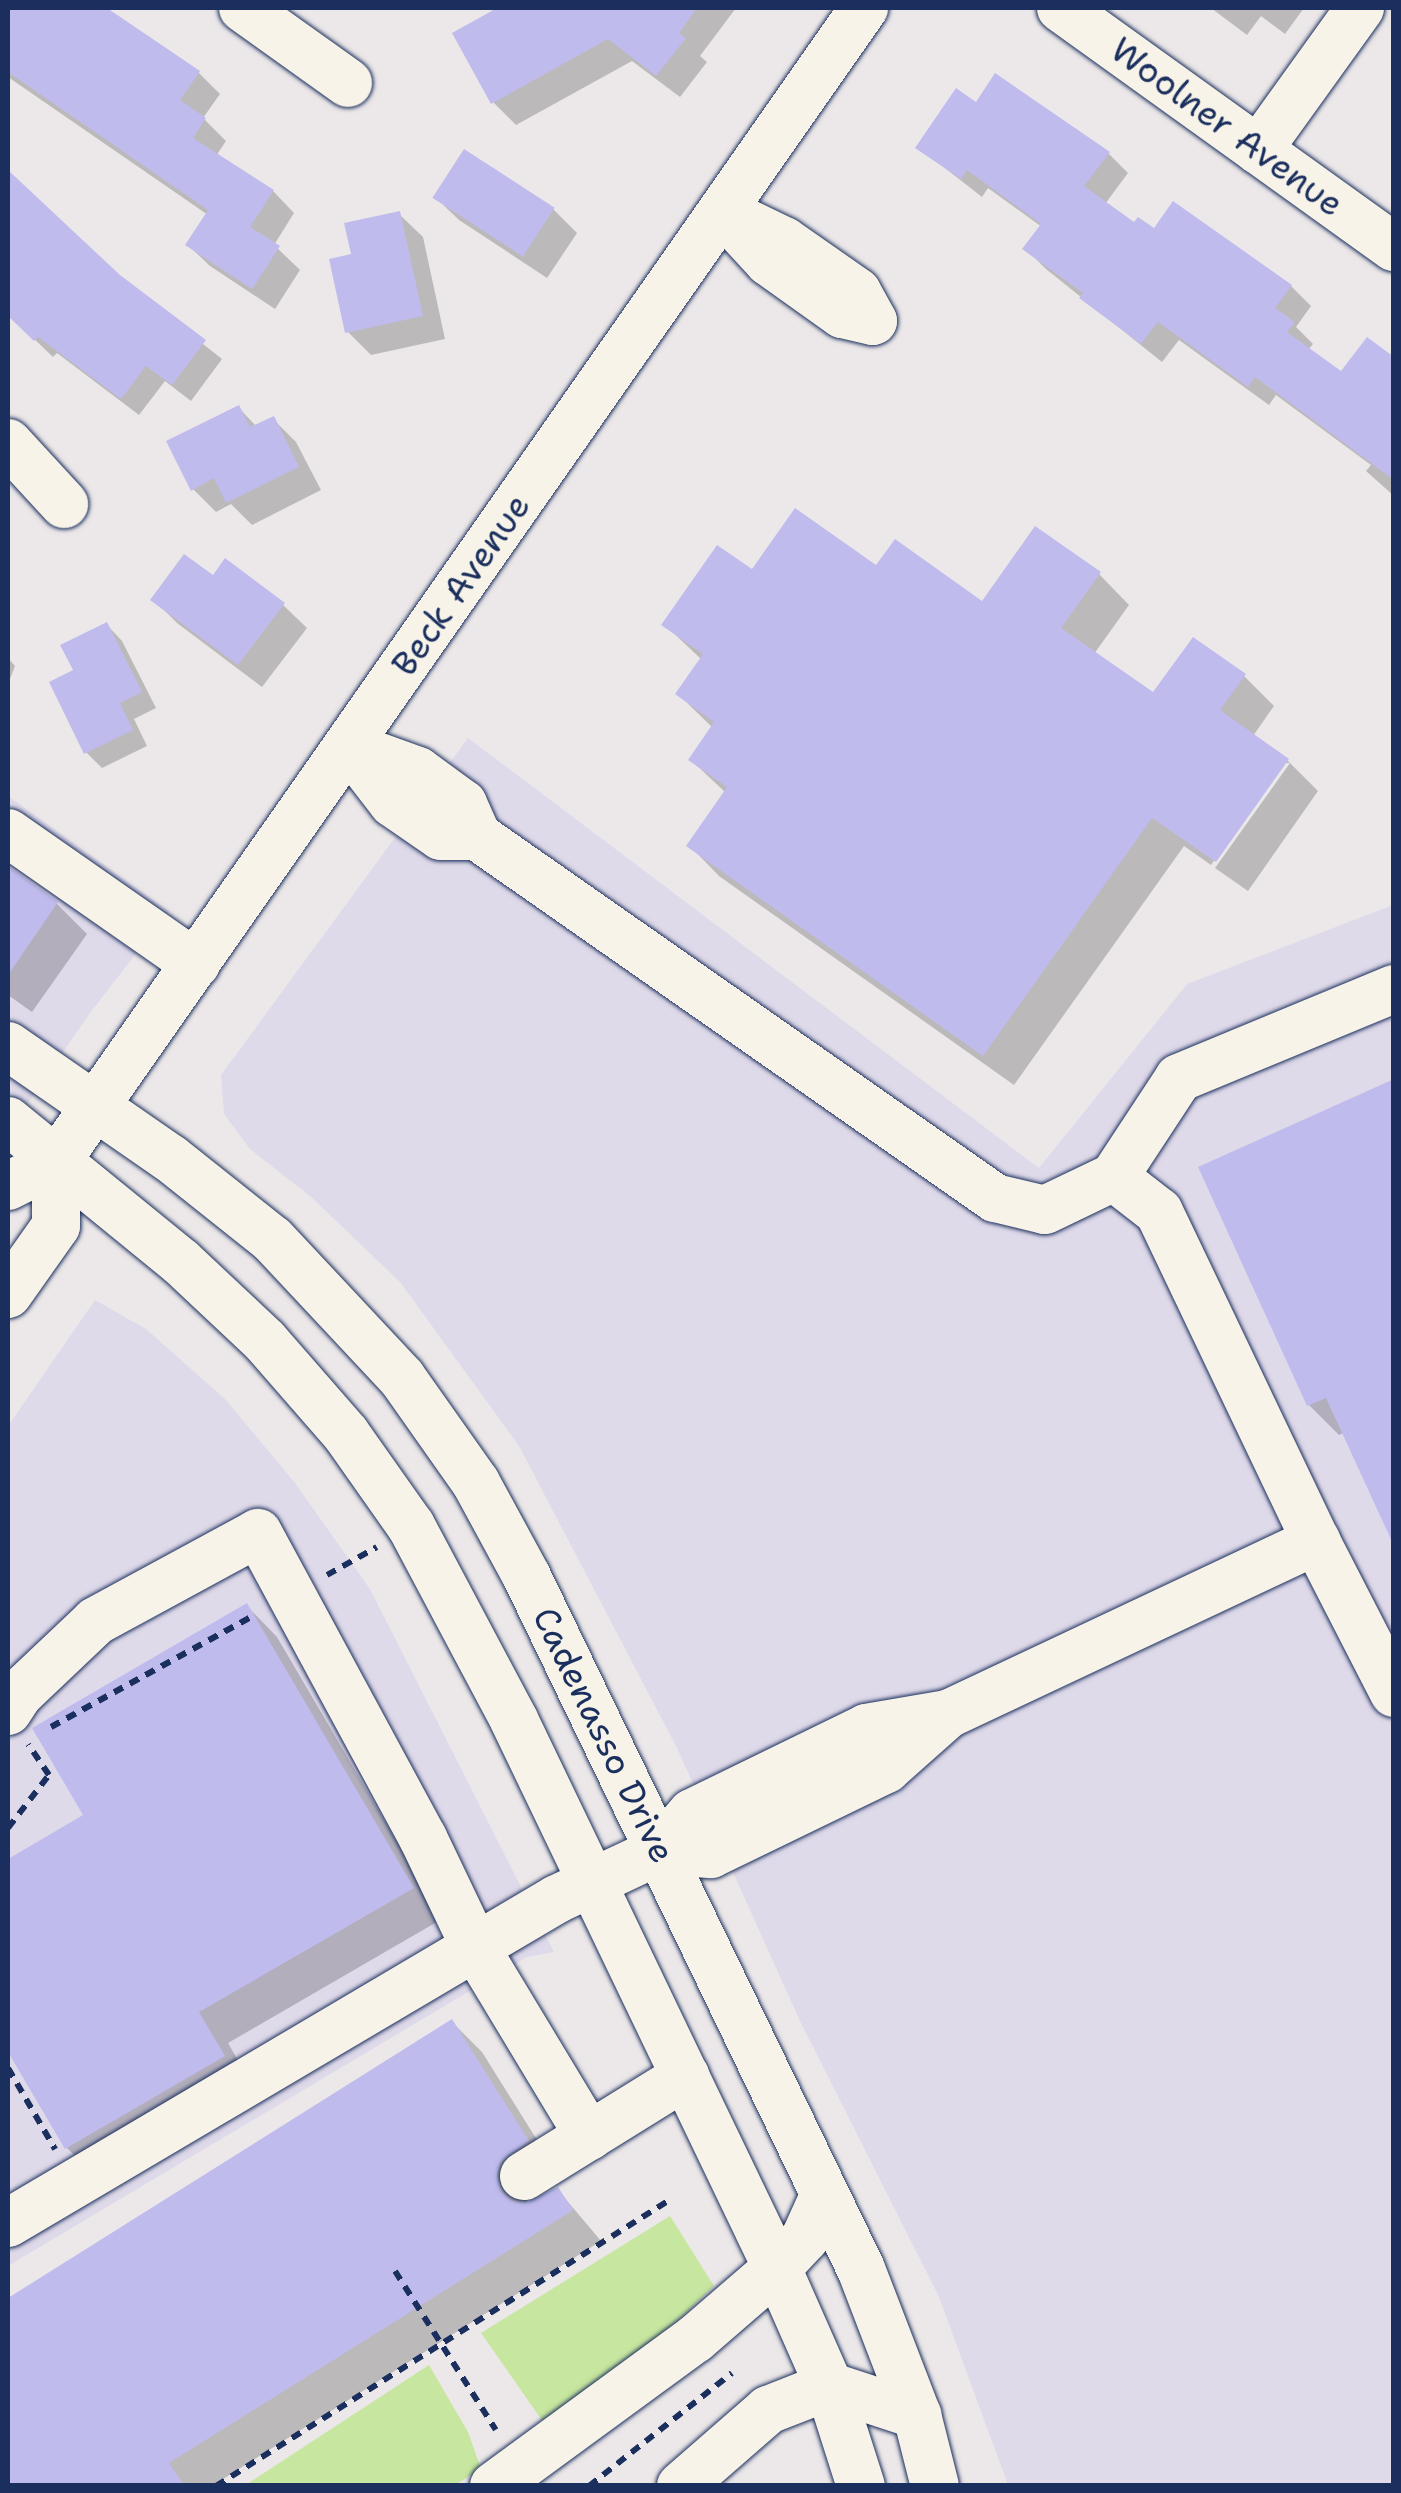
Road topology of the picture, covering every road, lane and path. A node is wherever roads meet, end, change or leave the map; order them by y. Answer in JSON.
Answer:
{"nodes":[{"id":1,"x":243,"y":8,"type":"edge"},
{"id":2,"x":864,"y":8,"type":"edge"},
{"id":3,"x":1061,"y":8,"type":"edge"},
{"id":4,"x":1360,"y":8,"type":"edge"},
{"id":5,"x":348,"y":82,"type":"dead end"},
{"id":6,"x":1258,"y":150,"type":"junction"},
{"id":7,"x":1394,"y":247,"type":"edge"},
{"id":8,"x":8,"y":443,"type":"edge"},
{"id":9,"x":64,"y":504,"type":"dead end"},
{"id":10,"x":349,"y":746,"type":"junction"},
{"id":11,"x":8,"y":833,"type":"edge"},
{"id":12,"x":196,"y":964,"type":"junction"},
{"id":13,"x":1394,"y":989,"type":"edge"},
{"id":14,"x":8,"y":1046,"type":"edge"},
{"id":15,"x":96,"y":1108,"type":"junction"},
{"id":16,"x":8,"y":1121,"type":"edge"},
{"id":17,"x":56,"y":1162,"type":"junction"},
{"id":18,"x":1114,"y":1177,"type":"junction"},
{"id":19,"x":8,"y":1186,"type":"edge"},
{"id":20,"x":8,"y":1294,"type":"edge"},
{"id":21,"x":1316,"y":1541,"type":"junction"},
{"id":22,"x":383,"y":1544,"type":"dead end"},
{"id":23,"x":292,"y":1595,"type":"junction"},
{"id":24,"x":1394,"y":1693,"type":"edge"},
{"id":25,"x":8,"y":1711,"type":"edge"},
{"id":26,"x":8,"y":1828,"type":"edge"},
{"id":27,"x":659,"y":1851,"type":"junction"},
{"id":28,"x":591,"y":1882,"type":"junction"},
{"id":29,"x":475,"y":1947,"type":"junction"},
{"id":30,"x":8,"y":2068,"type":"edge"},
{"id":31,"x":685,"y":2076,"type":"junction"},
{"id":32,"x":589,"y":2136,"type":"junction"},
{"id":33,"x":60,"y":2158,"type":"dead end"},
{"id":34,"x":524,"y":2176,"type":"dead end"},
{"id":35,"x":824,"y":2196,"type":"junction"},
{"id":36,"x":672,"y":2198,"type":"dead end"},
{"id":37,"x":8,"y":2224,"type":"edge"},
{"id":38,"x":777,"y":2268,"type":"junction"},
{"id":39,"x":396,"y":2271,"type":"dead end"},
{"id":40,"x":441,"y":2343,"type":"junction"},
{"id":41,"x":722,"y":2357,"type":"dead end"},
{"id":42,"x":732,"y":2374,"type":"junction"},
{"id":43,"x":830,"y":2386,"type":"junction"},
{"id":44,"x":742,"y":2390,"type":"dead end"},
{"id":45,"x":918,"y":2415,"type":"junction"},
{"id":46,"x":498,"y":2433,"type":"dead end"},
{"id":47,"x":216,"y":2486,"type":"edge"},
{"id":48,"x":494,"y":2486,"type":"edge"},
{"id":49,"x":589,"y":2486,"type":"edge"},
{"id":50,"x":681,"y":2486,"type":"edge"},
{"id":51,"x":860,"y":2486,"type":"edge"},
{"id":52,"x":936,"y":2486,"type":"edge"}],
"edges":[{"from":1,"to":5,"type":"street"},
{"from":2,"to":10,"type":"street","name":"Beck Avenue"},
{"from":3,"to":6,"type":"street","name":"Woolner Avenue"},
{"from":4,"to":6,"type":"street"},
{"from":6,"to":7,"type":"street","name":"Woolner Avenue"},
{"from":8,"to":9,"type":"street"},
{"from":10,"to":12,"type":"street","name":"Beck Avenue"},
{"from":10,"to":18,"type":"street"},
{"from":11,"to":12,"type":"street"},
{"from":12,"to":15,"type":"street","name":"Beck Avenue"},
{"from":13,"to":18,"type":"street"},
{"from":14,"to":15,"type":"street","name":"Cadenasso Drive"},
{"from":15,"to":17,"type":"street","name":"Beck Avenue"},
{"from":15,"to":27,"type":"street","name":"Cadenasso Drive"},
{"from":16,"to":17,"type":"street"},
{"from":17,"to":19,"type":"street","name":"Beck Avenue"},
{"from":17,"to":20,"type":"street"},
{"from":17,"to":28,"type":"street"},
{"from":18,"to":21,"type":"street"},
{"from":21,"to":24,"type":"street"},
{"from":21,"to":27,"type":"street"},
{"from":22,"to":23,"type":"path"},
{"from":23,"to":25,"type":"street"},
{"from":23,"to":26,"type":"path"},
{"from":23,"to":29,"type":"street"},
{"from":27,"to":28,"type":"street"},
{"from":27,"to":35,"type":"street","name":"Cadenasso Drive"},
{"from":28,"to":29,"type":"street"},
{"from":28,"to":31,"type":"street"},
{"from":29,"to":32,"type":"street"},
{"from":29,"to":37,"type":"street"},
{"from":30,"to":33,"type":"path"},
{"from":31,"to":32,"type":"street"},
{"from":31,"to":38,"type":"street"},
{"from":32,"to":34,"type":"street"},
{"from":35,"to":38,"type":"street"},
{"from":35,"to":45,"type":"street","name":"Cadenasso Drive"},
{"from":36,"to":40,"type":"path"},
{"from":38,"to":43,"type":"street"},
{"from":38,"to":48,"type":"street"},
{"from":39,"to":40,"type":"path"},
{"from":40,"to":46,"type":"path"},
{"from":40,"to":47,"type":"path"},
{"from":41,"to":42,"type":"path"},
{"from":42,"to":44,"type":"path"},
{"from":42,"to":49,"type":"path"},
{"from":43,"to":45,"type":"street"},
{"from":43,"to":50,"type":"street"},
{"from":43,"to":51,"type":"street"},
{"from":45,"to":52,"type":"street","name":"Cadenasso Drive"}]}
